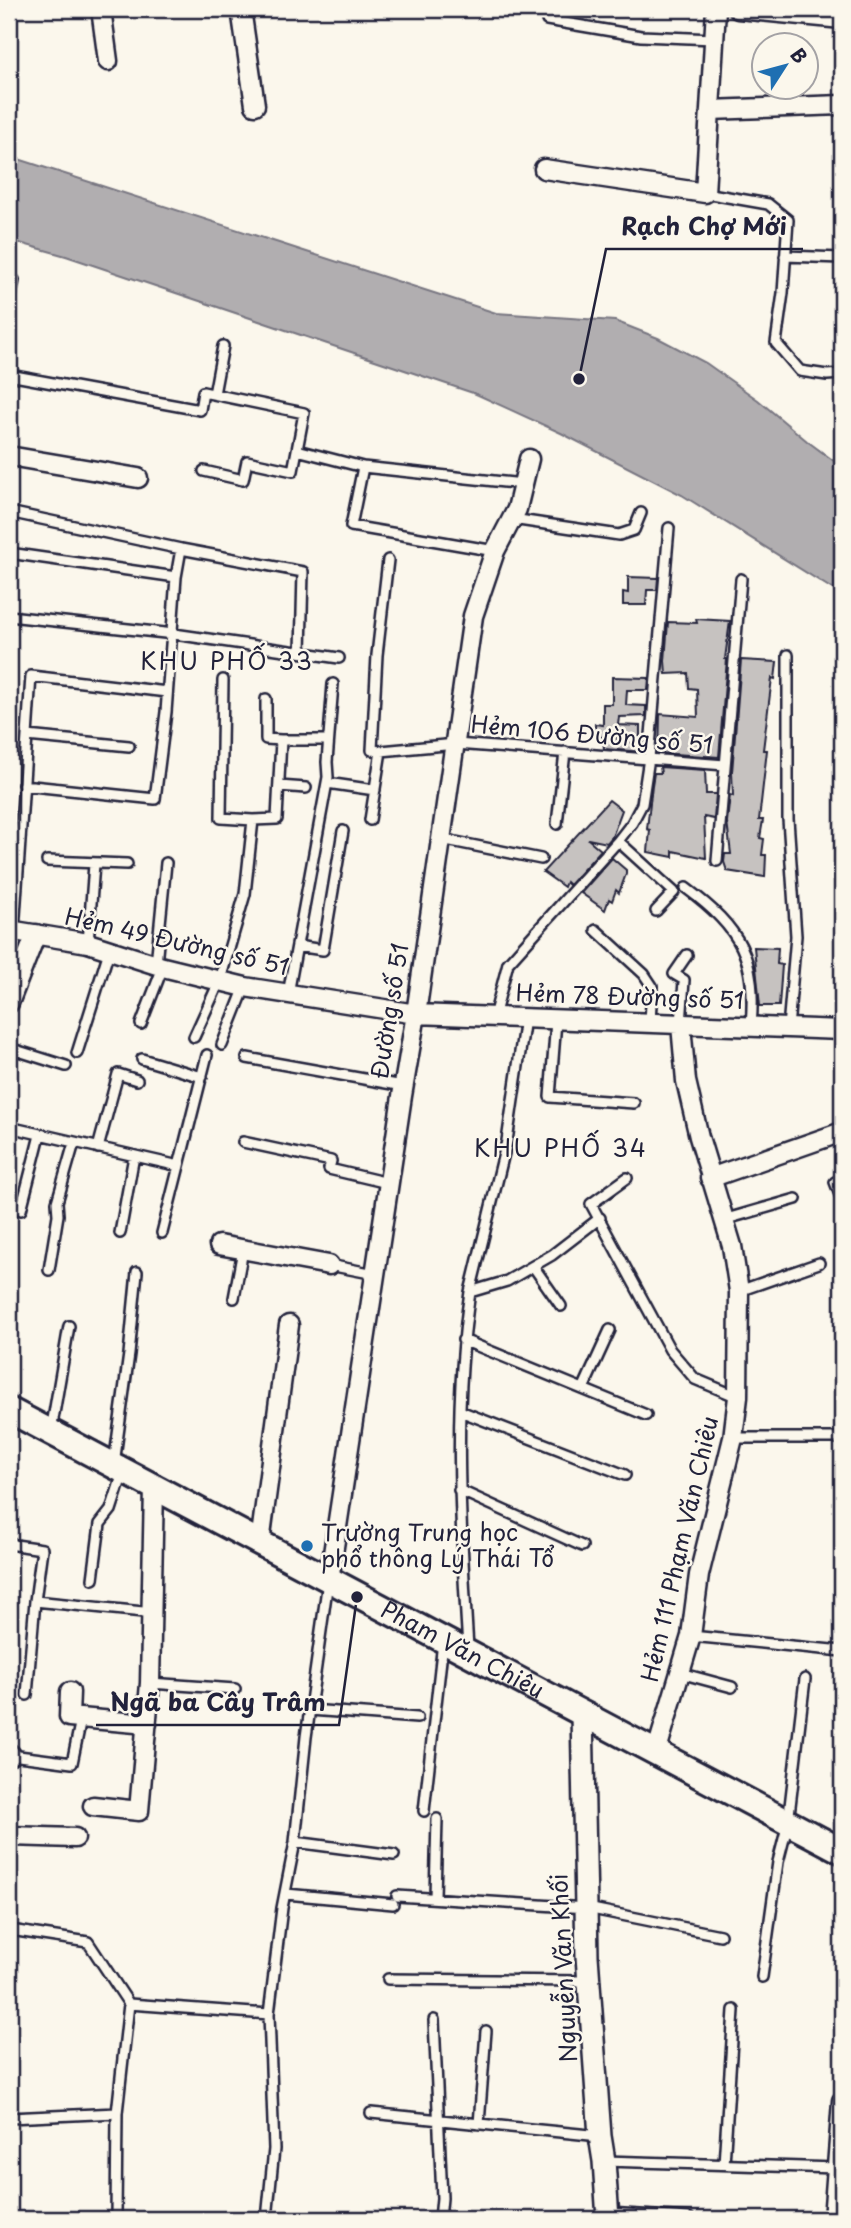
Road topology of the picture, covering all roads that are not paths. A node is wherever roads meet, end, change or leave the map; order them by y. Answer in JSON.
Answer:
{"nodes":[{"id":1,"x":101,"y":9,"type":"edge"},
{"id":2,"x":241,"y":9,"type":"edge"},
{"id":3,"x":546,"y":9,"type":"edge"},
{"id":4,"x":716,"y":9,"type":"edge"},
{"id":5,"x":738,"y":9,"type":"edge"},
{"id":6,"x":842,"y":19,"type":"edge"},
{"id":7,"x":714,"y":39,"type":"junction"},
{"id":8,"x":108,"y":61,"type":"dead end"},
{"id":9,"x":842,"y":104,"type":"edge"},
{"id":10,"x":255,"y":105,"type":"dead end"},
{"id":11,"x":710,"y":110,"type":"junction"},
{"id":12,"x":544,"y":169,"type":"dead end"},
{"id":13,"x":705,"y":193,"type":"junction"},
{"id":14,"x":785,"y":256,"type":"junction"},
{"id":15,"x":842,"y":258,"type":"edge"},
{"id":16,"x":14,"y":280,"type":"dead end"},
{"id":17,"x":9,"y":308,"type":"edge"},
{"id":18,"x":223,"y":345,"type":"dead end"},
{"id":19,"x":9,"y":374,"type":"edge"},
{"id":20,"x":842,"y":374,"type":"edge"},
{"id":21,"x":214,"y":394,"type":"junction"},
{"id":22,"x":297,"y":450,"type":"junction"},
{"id":23,"x":9,"y":456,"type":"edge"},
{"id":24,"x":528,"y":459,"type":"dead end"},
{"id":25,"x":363,"y":467,"type":"junction"},
{"id":26,"x":204,"y":471,"type":"dead end"},
{"id":27,"x":138,"y":478,"type":"dead end"},
{"id":28,"x":523,"y":484,"type":"junction"},
{"id":29,"x":9,"y":512,"type":"edge"},
{"id":30,"x":641,"y":513,"type":"dead end"},
{"id":31,"x":512,"y":519,"type":"junction"},
{"id":32,"x":669,"y":528,"type":"dead end"},
{"id":33,"x":181,"y":550,"type":"junction"},
{"id":34,"x":495,"y":551,"type":"junction"},
{"id":35,"x":9,"y":553,"type":"edge"},
{"id":36,"x":388,"y":560,"type":"dead end"},
{"id":37,"x":176,"y":578,"type":"junction"},
{"id":38,"x":741,"y":579,"type":"dead end"},
{"id":39,"x":9,"y":616,"type":"edge"},
{"id":40,"x":174,"y":634,"type":"junction"},
{"id":41,"x":301,"y":652,"type":"junction"},
{"id":42,"x":788,"y":655,"type":"dead end"},
{"id":43,"x":339,"y":658,"type":"dead end"},
{"id":44,"x":223,"y":680,"type":"dead end"},
{"id":45,"x":333,"y":684,"type":"dead end"},
{"id":46,"x":167,"y":692,"type":"junction"},
{"id":47,"x":267,"y":699,"type":"dead end"},
{"id":48,"x":27,"y":736,"type":"junction"},
{"id":49,"x":281,"y":740,"type":"junction"},
{"id":50,"x":328,"y":740,"type":"junction"},
{"id":51,"x":456,"y":744,"type":"junction"},
{"id":52,"x":129,"y":746,"type":"dead end"},
{"id":53,"x":381,"y":751,"type":"junction"},
{"id":54,"x":565,"y":752,"type":"junction"},
{"id":55,"x":649,"y":758,"type":"junction"},
{"id":56,"x":725,"y":765,"type":"junction"},
{"id":57,"x":327,"y":783,"type":"junction"},
{"id":58,"x":23,"y":785,"type":"junction"},
{"id":59,"x":279,"y":786,"type":"junction"},
{"id":60,"x":306,"y":788,"type":"dead end"},
{"id":61,"x":374,"y":790,"type":"junction"},
{"id":62,"x":253,"y":820,"type":"junction"},
{"id":63,"x":370,"y":820,"type":"dead end"},
{"id":64,"x":557,"y":824,"type":"dead end"},
{"id":65,"x":343,"y":831,"type":"dead end"},
{"id":66,"x":441,"y":839,"type":"junction"},
{"id":67,"x":618,"y":841,"type":"junction"},
{"id":68,"x":541,"y":859,"type":"dead end"},
{"id":69,"x":47,"y":861,"type":"dead end"},
{"id":70,"x":717,"y":861,"type":"dead end"},
{"id":71,"x":166,"y":863,"type":"dead end"},
{"id":72,"x":94,"y":864,"type":"junction"},
{"id":73,"x":127,"y":864,"type":"dead end"},
{"id":74,"x":686,"y":888,"type":"dead end"},
{"id":75,"x":656,"y":911,"type":"dead end"},
{"id":76,"x":12,"y":930,"type":"edge"},
{"id":77,"x":596,"y":930,"type":"dead end"},
{"id":78,"x":36,"y":934,"type":"junction"},
{"id":79,"x":88,"y":943,"type":"junction"},
{"id":80,"x":297,"y":946,"type":"junction"},
{"id":81,"x":110,"y":948,"type":"junction"},
{"id":82,"x":687,"y":955,"type":"dead end"},
{"id":83,"x":160,"y":966,"type":"junction"},
{"id":84,"x":220,"y":980,"type":"junction"},
{"id":85,"x":245,"y":987,"type":"junction"},
{"id":86,"x":288,"y":994,"type":"junction"},
{"id":87,"x":9,"y":1003,"type":"edge"},
{"id":88,"x":416,"y":1014,"type":"junction"},
{"id":89,"x":494,"y":1017,"type":"junction"},
{"id":90,"x":525,"y":1018,"type":"junction"},
{"id":91,"x":556,"y":1021,"type":"junction"},
{"id":92,"x":650,"y":1022,"type":"junction"},
{"id":93,"x":141,"y":1024,"type":"dead end"},
{"id":94,"x":681,"y":1025,"type":"junction"},
{"id":95,"x":751,"y":1026,"type":"junction"},
{"id":96,"x":788,"y":1028,"type":"junction"},
{"id":97,"x":842,"y":1030,"type":"edge"},
{"id":98,"x":194,"y":1037,"type":"dead end"},
{"id":99,"x":222,"y":1045,"type":"dead end"},
{"id":100,"x":9,"y":1048,"type":"edge"},
{"id":101,"x":77,"y":1053,"type":"dead end"},
{"id":102,"x":207,"y":1055,"type":"dead end"},
{"id":103,"x":247,"y":1058,"type":"dead end"},
{"id":104,"x":142,"y":1059,"type":"dead end"},
{"id":105,"x":66,"y":1066,"type":"dead end"},
{"id":106,"x":202,"y":1077,"type":"junction"},
{"id":107,"x":137,"y":1080,"type":"dead end"},
{"id":108,"x":403,"y":1086,"type":"junction"},
{"id":109,"x":634,"y":1103,"type":"dead end"},
{"id":110,"x":9,"y":1127,"type":"edge"},
{"id":111,"x":842,"y":1132,"type":"edge"},
{"id":112,"x":40,"y":1135,"type":"junction"},
{"id":113,"x":74,"y":1143,"type":"junction"},
{"id":114,"x":243,"y":1143,"type":"dead end"},
{"id":115,"x":98,"y":1148,"type":"junction"},
{"id":116,"x":134,"y":1156,"type":"junction"},
{"id":117,"x":179,"y":1166,"type":"junction"},
{"id":118,"x":627,"y":1178,"type":"dead end"},
{"id":119,"x":710,"y":1178,"type":"junction"},
{"id":120,"x":835,"y":1182,"type":"dead end"},
{"id":121,"x":388,"y":1183,"type":"junction"},
{"id":122,"x":796,"y":1199,"type":"dead end"},
{"id":123,"x":842,"y":1200,"type":"edge"},
{"id":124,"x":21,"y":1210,"type":"dead end"},
{"id":125,"x":600,"y":1218,"type":"junction"},
{"id":126,"x":723,"y":1220,"type":"junction"},
{"id":127,"x":120,"y":1233,"type":"dead end"},
{"id":128,"x":162,"y":1233,"type":"dead end"},
{"id":129,"x":219,"y":1245,"type":"dead end"},
{"id":130,"x":243,"y":1250,"type":"junction"},
{"id":131,"x":818,"y":1264,"type":"dead end"},
{"id":132,"x":329,"y":1265,"type":"joint"},
{"id":133,"x":533,"y":1266,"type":"junction"},
{"id":134,"x":49,"y":1270,"type":"dead end"},
{"id":135,"x":136,"y":1272,"type":"dead end"},
{"id":136,"x":375,"y":1274,"type":"junction"},
{"id":137,"x":739,"y":1291,"type":"junction"},
{"id":138,"x":470,"y":1292,"type":"junction"},
{"id":139,"x":234,"y":1298,"type":"dead end"},
{"id":140,"x":561,"y":1306,"type":"dead end"},
{"id":141,"x":289,"y":1325,"type":"dead end"},
{"id":142,"x":69,"y":1326,"type":"dead end"},
{"id":143,"x":610,"y":1330,"type":"dead end"},
{"id":144,"x":463,"y":1340,"type":"junction"},
{"id":145,"x":583,"y":1389,"type":"junction"},
{"id":146,"x":738,"y":1397,"type":"junction"},
{"id":147,"x":9,"y":1410,"type":"edge"},
{"id":148,"x":460,"y":1410,"type":"junction"},
{"id":149,"x":646,"y":1415,"type":"dead end"},
{"id":150,"x":50,"y":1433,"type":"junction"},
{"id":151,"x":733,"y":1438,"type":"junction"},
{"id":152,"x":842,"y":1438,"type":"edge"},
{"id":153,"x":119,"y":1469,"type":"junction"},
{"id":154,"x":625,"y":1475,"type":"dead end"},
{"id":155,"x":154,"y":1487,"type":"junction"},
{"id":156,"x":459,"y":1490,"type":"junction"},
{"id":157,"x":260,"y":1543,"type":"junction"},
{"id":158,"x":9,"y":1544,"type":"edge"},
{"id":159,"x":582,"y":1546,"type":"dead end"},
{"id":160,"x":93,"y":1579,"type":"dead end"},
{"id":161,"x":329,"y":1580,"type":"junction"},
{"id":162,"x":35,"y":1601,"type":"junction"},
{"id":163,"x":153,"y":1613,"type":"junction"},
{"id":164,"x":691,"y":1636,"type":"junction"},
{"id":165,"x":443,"y":1640,"type":"junction"},
{"id":166,"x":842,"y":1651,"type":"edge"},
{"id":167,"x":468,"y":1654,"type":"junction"},
{"id":168,"x":680,"y":1673,"type":"junction"},
{"id":169,"x":805,"y":1679,"type":"dead end"},
{"id":170,"x":150,"y":1683,"type":"junction"},
{"id":171,"x":732,"y":1687,"type":"dead end"},
{"id":172,"x":235,"y":1689,"type":"dead end"},
{"id":173,"x":70,"y":1692,"type":"dead end"},
{"id":174,"x":27,"y":1695,"type":"dead end"},
{"id":175,"x":310,"y":1710,"type":"junction"},
{"id":176,"x":582,"y":1713,"type":"junction"},
{"id":177,"x":81,"y":1718,"type":"junction"},
{"id":178,"x":417,"y":1718,"type":"dead end"},
{"id":179,"x":147,"y":1724,"type":"junction"},
{"id":180,"x":656,"y":1753,"type":"junction"},
{"id":181,"x":10,"y":1755,"type":"edge"},
{"id":182,"x":93,"y":1806,"type":"dead end"},
{"id":183,"x":424,"y":1811,"type":"dead end"},
{"id":184,"x":437,"y":1819,"type":"dead end"},
{"id":185,"x":788,"y":1823,"type":"junction"},
{"id":186,"x":9,"y":1836,"type":"edge"},
{"id":187,"x":75,"y":1838,"type":"dead end"},
{"id":188,"x":295,"y":1842,"type":"junction"},
{"id":189,"x":842,"y":1852,"type":"edge"},
{"id":190,"x":394,"y":1855,"type":"dead end"},
{"id":191,"x":286,"y":1894,"type":"junction"},
{"id":192,"x":435,"y":1897,"type":"junction"},
{"id":193,"x":587,"y":1908,"type":"junction"},
{"id":194,"x":17,"y":1931,"type":"dead end"},
{"id":195,"x":720,"y":1935,"type":"dead end"},
{"id":196,"x":9,"y":1947,"type":"edge"},
{"id":197,"x":9,"y":1960,"type":"edge"},
{"id":198,"x":762,"y":1978,"type":"dead end"},
{"id":199,"x":388,"y":1979,"type":"dead end"},
{"id":200,"x":589,"y":1981,"type":"junction"},
{"id":201,"x":129,"y":2004,"type":"junction"},
{"id":202,"x":734,"y":2010,"type":"dead end"},
{"id":203,"x":269,"y":2014,"type":"junction"},
{"id":204,"x":434,"y":2020,"type":"dead end"},
{"id":205,"x":486,"y":2031,"type":"dead end"},
{"id":206,"x":842,"y":2101,"type":"edge"},
{"id":207,"x":117,"y":2113,"type":"junction"},
{"id":208,"x":371,"y":2113,"type":"dead end"},
{"id":209,"x":9,"y":2118,"type":"edge"},
{"id":210,"x":439,"y":2120,"type":"junction"},
{"id":211,"x":479,"y":2124,"type":"junction"},
{"id":212,"x":841,"y":2129,"type":"edge"},
{"id":213,"x":600,"y":2136,"type":"junction"},
{"id":214,"x":604,"y":2161,"type":"junction"},
{"id":215,"x":724,"y":2164,"type":"junction"},
{"id":216,"x":837,"y":2168,"type":"junction"},
{"id":217,"x":608,"y":2216,"type":"edge"},
{"id":218,"x":689,"y":2218,"type":"edge"},
{"id":219,"x":116,"y":2219,"type":"edge"},
{"id":220,"x":267,"y":2219,"type":"edge"},
{"id":221,"x":440,"y":2219,"type":"edge"},
{"id":222,"x":834,"y":2219,"type":"edge"}],
"edges":[{"from":1,"to":8,"type":"street"},
{"from":2,"to":10,"type":"street"},
{"from":3,"to":7,"type":"lane"},
{"from":4,"to":7,"type":"street"},
{"from":5,"to":6,"type":"street"},
{"from":7,"to":11,"type":"street"},
{"from":9,"to":11,"type":"street"},
{"from":11,"to":13,"type":"street"},
{"from":12,"to":13,"type":"street"},
{"from":13,"to":14,"type":"lane"},
{"from":14,"to":15,"type":"lane"},
{"from":14,"to":20,"type":"lane"},
{"from":16,"to":17,"type":"lane"},
{"from":18,"to":21,"type":"lane"},
{"from":19,"to":21,"type":"lane"},
{"from":21,"to":22,"type":"lane"},
{"from":22,"to":25,"type":"lane"},
{"from":22,"to":26,"type":"lane"},
{"from":23,"to":27,"type":"street"},
{"from":24,"to":28,"type":"street","name":"Đường số 51"},
{"from":25,"to":28,"type":"lane"},
{"from":25,"to":34,"type":"lane"},
{"from":28,"to":31,"type":"street","name":"Đường số 51"},
{"from":29,"to":33,"type":"lane"},
{"from":30,"to":31,"type":"lane"},
{"from":31,"to":34,"type":"street","name":"Đường số 51"},
{"from":32,"to":55,"type":"lane"},
{"from":33,"to":37,"type":"lane"},
{"from":33,"to":41,"type":"lane"},
{"from":34,"to":51,"type":"street","name":"Đường số 51"},
{"from":35,"to":37,"type":"lane"},
{"from":36,"to":53,"type":"lane"},
{"from":37,"to":40,"type":"lane"},
{"from":38,"to":56,"type":"lane","name":"Hẻm 106 Đường số 51"},
{"from":39,"to":40,"type":"lane"},
{"from":40,"to":41,"type":"lane"},
{"from":40,"to":46,"type":"lane"},
{"from":41,"to":43,"type":"lane"},
{"from":42,"to":96,"type":"lane"},
{"from":44,"to":62,"type":"lane"},
{"from":45,"to":50,"type":"lane"},
{"from":46,"to":48,"type":"lane"},
{"from":46,"to":58,"type":"lane"},
{"from":47,"to":49,"type":"lane"},
{"from":48,"to":52,"type":"lane"},
{"from":48,"to":58,"type":"lane"},
{"from":49,"to":50,"type":"lane"},
{"from":49,"to":59,"type":"lane"},
{"from":50,"to":57,"type":"lane"},
{"from":51,"to":53,"type":"lane","name":"Hẻm 106 Đường số 51"},
{"from":51,"to":54,"type":"lane","name":"Hẻm 106 Đường số 51"},
{"from":51,"to":66,"type":"street","name":"Đường số 51"},
{"from":53,"to":61,"type":"lane"},
{"from":54,"to":55,"type":"lane","name":"Hẻm 106 Đường số 51"},
{"from":54,"to":64,"type":"lane"},
{"from":55,"to":56,"type":"lane","name":"Hẻm 106 Đường số 51"},
{"from":55,"to":67,"type":"lane"},
{"from":56,"to":70,"type":"lane","name":"Hẻm 106 Đường số 51"},
{"from":57,"to":61,"type":"lane"},
{"from":57,"to":80,"type":"lane"},
{"from":58,"to":76,"type":"lane"},
{"from":59,"to":60,"type":"lane"},
{"from":59,"to":62,"type":"lane"},
{"from":61,"to":63,"type":"lane"},
{"from":62,"to":84,"type":"lane"},
{"from":65,"to":80,"type":"lane"},
{"from":66,"to":68,"type":"lane"},
{"from":66,"to":88,"type":"street","name":"Đường số 51"},
{"from":67,"to":75,"type":"lane"},
{"from":67,"to":89,"type":"lane"},
{"from":69,"to":72,"type":"lane"},
{"from":71,"to":83,"type":"lane"},
{"from":72,"to":73,"type":"lane"},
{"from":72,"to":79,"type":"lane"},
{"from":74,"to":95,"type":"lane"},
{"from":76,"to":78,"type":"street","name":"Hẻm 49 Đường số 51"},
{"from":77,"to":92,"type":"lane"},
{"from":78,"to":79,"type":"street","name":"Hẻm 49 Đường số 51"},
{"from":78,"to":87,"type":"street"},
{"from":79,"to":81,"type":"street","name":"Hẻm 49 Đường số 51"},
{"from":80,"to":86,"type":"lane"},
{"from":81,"to":83,"type":"street","name":"Hẻm 49 Đường số 51"},
{"from":81,"to":101,"type":"lane"},
{"from":82,"to":94,"type":"lane"},
{"from":83,"to":84,"type":"street","name":"Hẻm 49 Đường số 51"},
{"from":83,"to":93,"type":"lane"},
{"from":84,"to":85,"type":"street","name":"Hẻm 49 Đường số 51"},
{"from":84,"to":98,"type":"lane"},
{"from":85,"to":86,"type":"street","name":"Hẻm 49 Đường số 51"},
{"from":85,"to":99,"type":"lane"},
{"from":86,"to":88,"type":"street","name":"Hẻm 49 Đường số 51"},
{"from":88,"to":89,"type":"street","name":"Hẻm 78 Đường số 51"},
{"from":88,"to":108,"type":"street","name":"Đường số 51"},
{"from":89,"to":90,"type":"street","name":"Hẻm 78 Đường số 51"},
{"from":90,"to":91,"type":"street","name":"Hẻm 78 Đường số 51"},
{"from":90,"to":138,"type":"lane"},
{"from":91,"to":92,"type":"street","name":"Hẻm 78 Đường số 51"},
{"from":91,"to":109,"type":"lane"},
{"from":92,"to":94,"type":"street","name":"Hẻm 78 Đường số 51"},
{"from":94,"to":95,"type":"street","name":"Hẻm 78 Đường số 51"},
{"from":94,"to":119,"type":"street","name":"Hẻm 111 Phạm Văn Chiêu"},
{"from":95,"to":96,"type":"street","name":"Hẻm 78 Đường số 51"},
{"from":96,"to":97,"type":"street","name":"Hẻm 78 Đường số 51"},
{"from":100,"to":105,"type":"lane"},
{"from":102,"to":106,"type":"lane"},
{"from":103,"to":108,"type":"lane"},
{"from":104,"to":106,"type":"lane"},
{"from":106,"to":117,"type":"lane"},
{"from":107,"to":115,"type":"lane"},
{"from":108,"to":121,"type":"street","name":"Đường số 51"},
{"from":110,"to":112,"type":"lane"},
{"from":111,"to":119,"type":"street"},
{"from":112,"to":113,"type":"lane"},
{"from":112,"to":124,"type":"lane"},
{"from":113,"to":115,"type":"lane"},
{"from":113,"to":134,"type":"lane"},
{"from":114,"to":121,"type":"lane"},
{"from":115,"to":116,"type":"lane"},
{"from":116,"to":117,"type":"lane"},
{"from":116,"to":127,"type":"lane"},
{"from":117,"to":128,"type":"lane"},
{"from":118,"to":125,"type":"lane"},
{"from":119,"to":126,"type":"street","name":"Hẻm 111 Phạm Văn Chiêu"},
{"from":120,"to":123,"type":"lane"},
{"from":121,"to":136,"type":"street","name":"Đường số 51"},
{"from":122,"to":126,"type":"lane"},
{"from":125,"to":133,"type":"lane"},
{"from":125,"to":146,"type":"lane"},
{"from":126,"to":137,"type":"street","name":"Hẻm 111 Phạm Văn Chiêu"},
{"from":129,"to":130,"type":"street"},
{"from":130,"to":132,"type":"street"},
{"from":130,"to":139,"type":"lane"},
{"from":131,"to":137,"type":"lane"},
{"from":132,"to":136,"type":"lane"},
{"from":133,"to":138,"type":"lane"},
{"from":133,"to":140,"type":"lane"},
{"from":135,"to":153,"type":"lane"},
{"from":136,"to":161,"type":"street","name":"Đường số 51"},
{"from":137,"to":146,"type":"street","name":"Hẻm 111 Phạm Văn Chiêu"},
{"from":138,"to":144,"type":"lane"},
{"from":141,"to":157,"type":"street"},
{"from":142,"to":150,"type":"lane"},
{"from":143,"to":145,"type":"lane"},
{"from":144,"to":145,"type":"lane"},
{"from":144,"to":148,"type":"lane"},
{"from":145,"to":149,"type":"lane"},
{"from":146,"to":151,"type":"street","name":"Hẻm 111 Phạm Văn Chiêu"},
{"from":147,"to":150,"type":"main road","name":"Phạm Văn Chiêu"},
{"from":148,"to":154,"type":"lane"},
{"from":148,"to":156,"type":"lane"},
{"from":150,"to":153,"type":"main road","name":"Phạm Văn Chiêu"},
{"from":151,"to":152,"type":"lane"},
{"from":151,"to":164,"type":"street","name":"Hẻm 111 Phạm Văn Chiêu"},
{"from":153,"to":155,"type":"main road","name":"Phạm Văn Chiêu"},
{"from":153,"to":160,"type":"lane"},
{"from":155,"to":157,"type":"main road","name":"Phạm Văn Chiêu"},
{"from":155,"to":163,"type":"street"},
{"from":156,"to":159,"type":"lane"},
{"from":156,"to":167,"type":"lane"},
{"from":157,"to":161,"type":"main road","name":"Phạm Văn Chiêu"},
{"from":158,"to":162,"type":"lane"},
{"from":161,"to":165,"type":"main road","name":"Phạm Văn Chiêu"},
{"from":161,"to":175,"type":"lane"},
{"from":162,"to":163,"type":"lane"},
{"from":162,"to":174,"type":"lane"},
{"from":163,"to":170,"type":"street"},
{"from":164,"to":166,"type":"lane"},
{"from":164,"to":168,"type":"street","name":"Hẻm 111 Phạm Văn Chiêu"},
{"from":165,"to":167,"type":"main road","name":"Phạm Văn Chiêu"},
{"from":165,"to":183,"type":"lane"},
{"from":167,"to":176,"type":"main road","name":"Phạm Văn Chiêu"},
{"from":168,"to":171,"type":"lane"},
{"from":168,"to":180,"type":"street","name":"Hẻm 111 Phạm Văn Chiêu"},
{"from":169,"to":185,"type":"lane"},
{"from":170,"to":172,"type":"lane"},
{"from":170,"to":179,"type":"street"},
{"from":173,"to":177,"type":"street"},
{"from":175,"to":178,"type":"lane"},
{"from":175,"to":188,"type":"lane"},
{"from":176,"to":180,"type":"main road","name":"Phạm Văn Chiêu"},
{"from":176,"to":193,"type":"street","name":"Nguyễn Văn Khối"},
{"from":177,"to":179,"type":"street"},
{"from":177,"to":181,"type":"lane"},
{"from":179,"to":182,"type":"street"},
{"from":180,"to":185,"type":"main road","name":"Phạm Văn Chiêu"},
{"from":184,"to":192,"type":"lane"},
{"from":185,"to":189,"type":"main road","name":"Phạm Văn Chiêu"},
{"from":185,"to":198,"type":"lane"},
{"from":186,"to":187,"type":"street"},
{"from":188,"to":190,"type":"lane"},
{"from":188,"to":191,"type":"lane"},
{"from":191,"to":192,"type":"lane"},
{"from":191,"to":203,"type":"lane"},
{"from":192,"to":193,"type":"lane"},
{"from":193,"to":195,"type":"lane"},
{"from":193,"to":200,"type":"street","name":"Nguyễn Văn Khối"},
{"from":194,"to":201,"type":"lane"},
{"from":196,"to":197,"type":"lane"},
{"from":199,"to":200,"type":"lane"},
{"from":200,"to":213,"type":"street","name":"Nguyễn Văn Khối"},
{"from":201,"to":203,"type":"lane"},
{"from":201,"to":207,"type":"lane"},
{"from":202,"to":215,"type":"lane"},
{"from":203,"to":220,"type":"lane"},
{"from":204,"to":210,"type":"lane"},
{"from":205,"to":211,"type":"lane"},
{"from":206,"to":212,"type":"street"},
{"from":207,"to":209,"type":"lane"},
{"from":207,"to":219,"type":"lane"},
{"from":208,"to":210,"type":"lane"},
{"from":210,"to":211,"type":"lane"},
{"from":210,"to":221,"type":"lane"},
{"from":211,"to":213,"type":"lane"},
{"from":212,"to":216,"type":"street"},
{"from":213,"to":214,"type":"street","name":"Nguyễn Văn Khối"},
{"from":214,"to":215,"type":"lane"},
{"from":214,"to":217,"type":"street","name":"Nguyễn Văn Khối"},
{"from":215,"to":216,"type":"lane"},
{"from":216,"to":222,"type":"street"},
{"from":217,"to":218,"type":"lane"}]}
